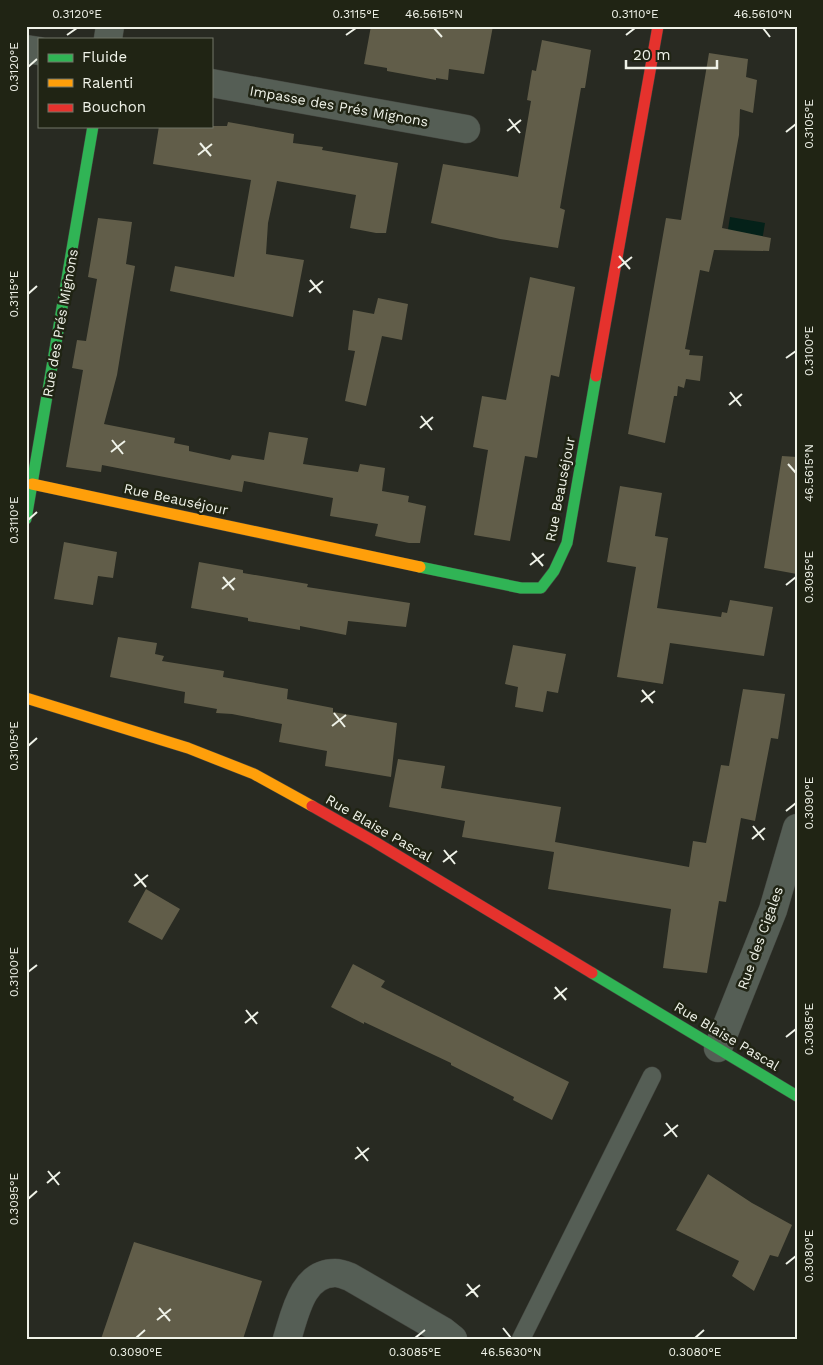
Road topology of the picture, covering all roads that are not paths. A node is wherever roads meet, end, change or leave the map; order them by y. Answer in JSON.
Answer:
{"nodes":[{"id":1,"x":658,"y":26,"type":"edge"},
{"id":2,"x":212,"y":83,"type":"edge"},
{"id":3,"x":93,"y":128,"type":"edge"},
{"id":4,"x":466,"y":129,"type":"dead end"},
{"id":5,"x":32,"y":484,"type":"junction"},
{"id":6,"x":26,"y":520,"type":"edge"},
{"id":7,"x":26,"y":698,"type":"edge"},
{"id":8,"x":797,"y":828,"type":"edge"},
{"id":9,"x":718,"y":1048,"type":"junction"},
{"id":10,"x":652,"y":1076,"type":"dead end"},
{"id":11,"x":797,"y":1096,"type":"edge"},
{"id":12,"x":287,"y":1339,"type":"edge"},
{"id":13,"x":453,"y":1339,"type":"edge"},
{"id":14,"x":521,"y":1339,"type":"edge"}],
"edges":[{"from":1,"to":5,"type":"street","name":"Rue Beauséjour"},
{"from":2,"to":4,"type":"street","name":"Impasse des Prés Mignons"},
{"from":3,"to":5,"type":"street","name":"Rue des Prés Mignons"},
{"from":5,"to":6,"type":"street","name":"Rue des Prés Mignons"},
{"from":7,"to":9,"type":"street","name":"Rue Blaise Pascal"},
{"from":8,"to":9,"type":"street","name":"Rue des Cigales"},
{"from":9,"to":11,"type":"street","name":"Rue Blaise Pascal"},
{"from":10,"to":14,"type":"lane"},
{"from":12,"to":13,"type":"street"}]}
